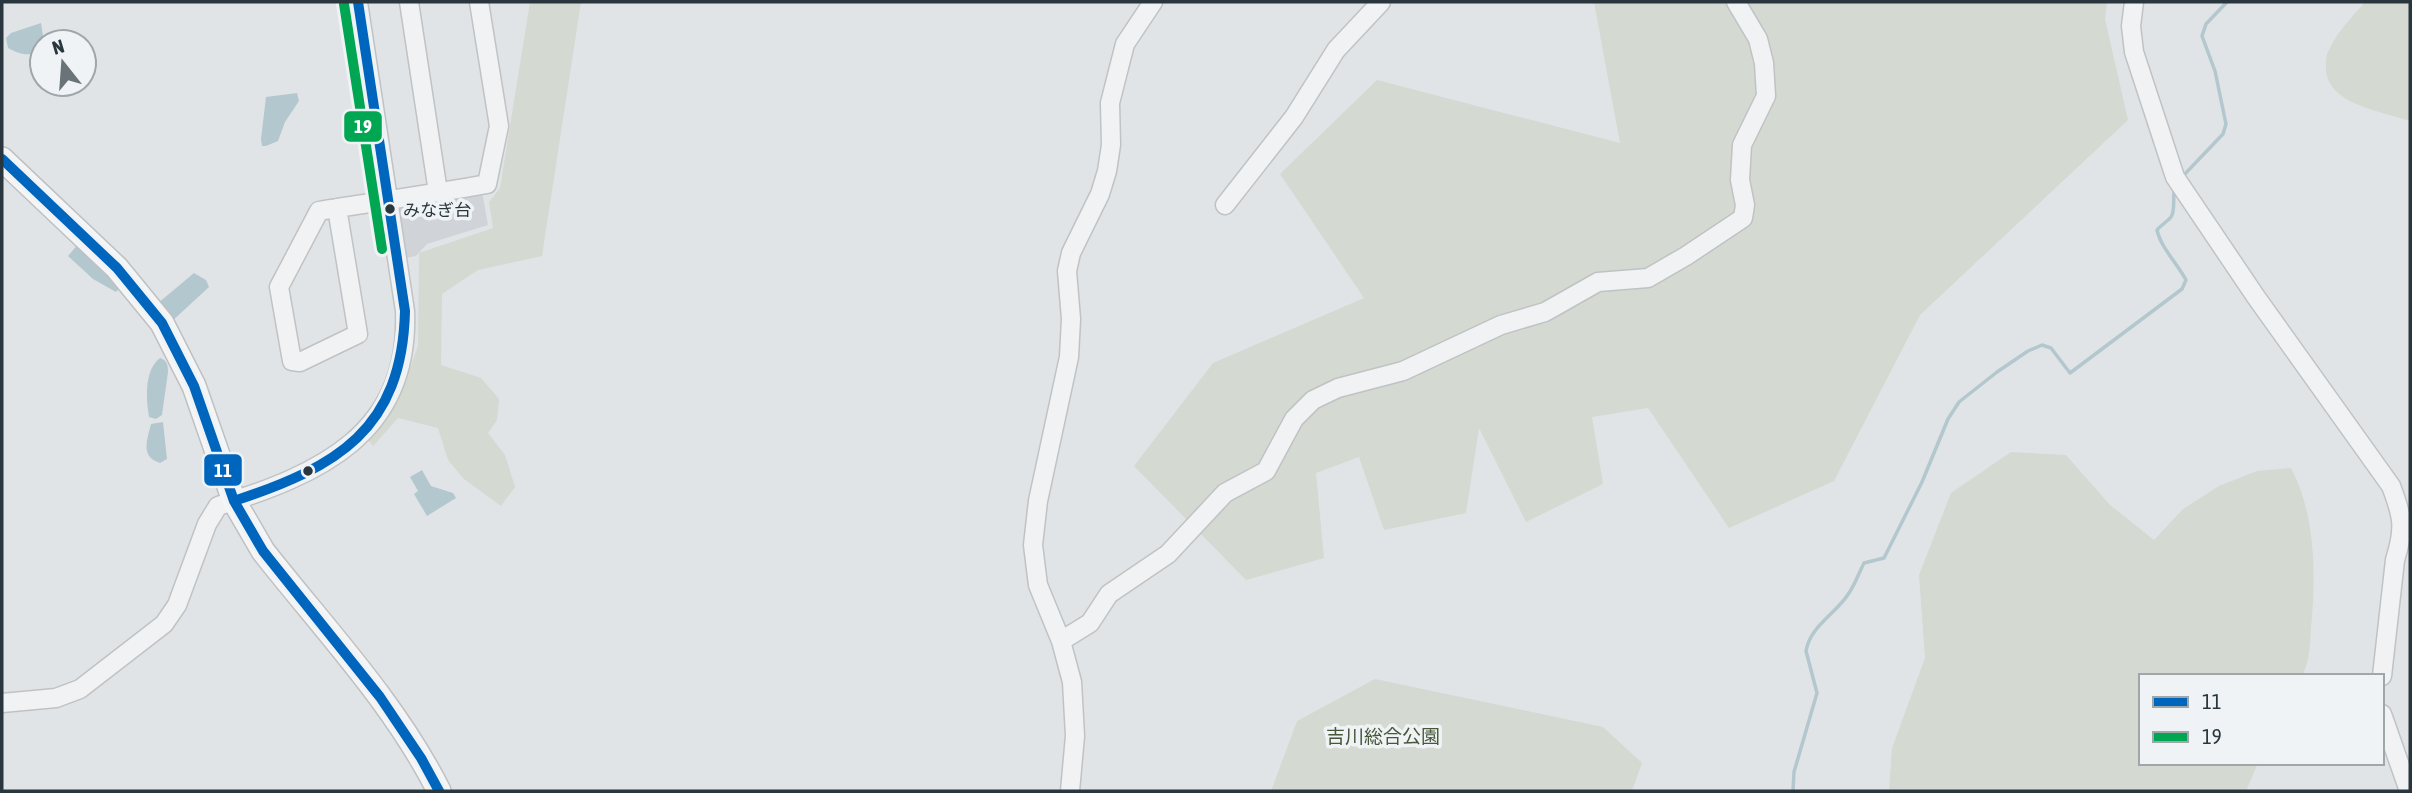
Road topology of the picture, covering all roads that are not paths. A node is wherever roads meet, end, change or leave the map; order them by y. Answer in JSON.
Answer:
{"nodes":[{"id":1,"x":358,"y":2,"type":"edge"},
{"id":2,"x":479,"y":2,"type":"edge"},
{"id":3,"x":1153,"y":2,"type":"edge"},
{"id":4,"x":1381,"y":2,"type":"edge"},
{"id":5,"x":1736,"y":2,"type":"edge"},
{"id":6,"x":2134,"y":2,"type":"edge"},
{"id":7,"x":414,"y":3,"type":"edge"},
{"id":8,"x":2,"y":159,"type":"edge"},
{"id":9,"x":438,"y":192,"type":"junction"},
{"id":10,"x":389,"y":200,"type":"junction"},
{"id":11,"x":1225,"y":205,"type":"dead end"},
{"id":12,"x":337,"y":208,"type":"junction"},
{"id":13,"x":234,"y":501,"type":"junction"},
{"id":14,"x":1061,"y":642,"type":"junction"},
{"id":15,"x":2382,"y":674,"type":"edge"},
{"id":16,"x":2,"y":703,"type":"edge"},
{"id":17,"x":2384,"y":720,"type":"edge"},
{"id":18,"x":439,"y":791,"type":"edge"},
{"id":19,"x":1070,"y":791,"type":"edge"},
{"id":20,"x":2409,"y":791,"type":"edge"}],
"edges":[{"from":1,"to":10,"type":"street"},
{"from":2,"to":9,"type":"street"},
{"from":3,"to":14,"type":"street"},
{"from":4,"to":11,"type":"street"},
{"from":5,"to":14,"type":"street"},
{"from":6,"to":15,"type":"street"},
{"from":7,"to":9,"type":"street"},
{"from":8,"to":13,"type":"main road"},
{"from":9,"to":10,"type":"street"},
{"from":10,"to":12,"type":"street"},
{"from":10,"to":13,"type":"street"},
{"from":12,"to":12,"type":"street"},
{"from":13,"to":16,"type":"street"},
{"from":13,"to":18,"type":"main road"},
{"from":14,"to":19,"type":"street"},
{"from":17,"to":20,"type":"street"}]}
